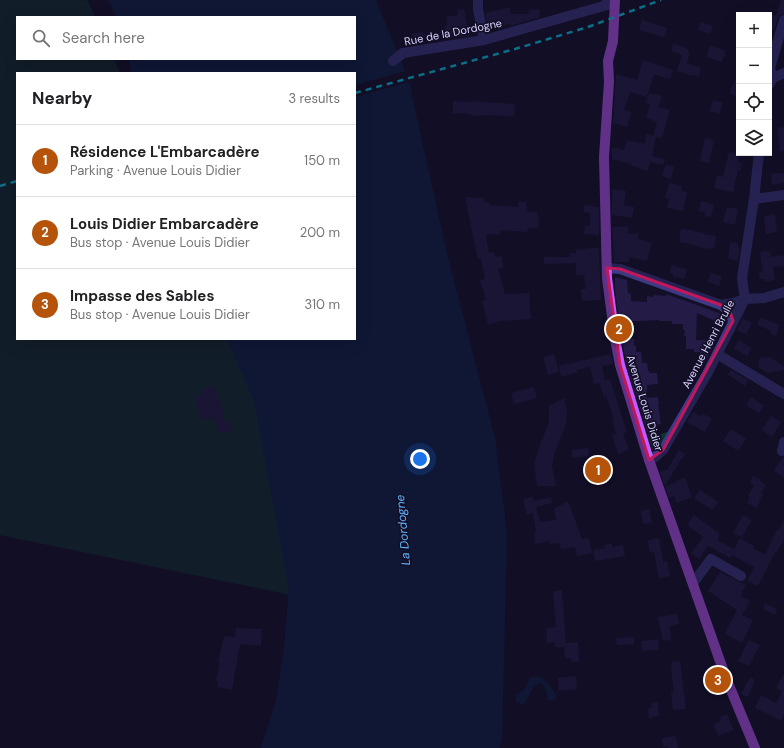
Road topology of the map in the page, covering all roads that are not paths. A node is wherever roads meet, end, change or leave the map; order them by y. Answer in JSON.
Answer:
{"nodes":[{"id":1,"x":478,"y":0,"type":"edge"},
{"id":2,"x":611,"y":3,"type":"edge"},
{"id":3,"x":784,"y":20,"type":"edge"},
{"id":4,"x":484,"y":40,"type":"junction"},
{"id":5,"x":393,"y":61,"type":"dead end"},
{"id":6,"x":772,"y":61,"type":"edge"},
{"id":7,"x":784,"y":73,"type":"edge"},
{"id":8,"x":772,"y":81,"type":"edge"},
{"id":9,"x":759,"y":156,"type":"edge"},
{"id":10,"x":784,"y":195,"type":"edge"},
{"id":11,"x":754,"y":199,"type":"junction"},
{"id":12,"x":607,"y":268,"type":"junction"},
{"id":13,"x":784,"y":292,"type":"edge"},
{"id":14,"x":744,"y":299,"type":"junction"},
{"id":15,"x":721,"y":305,"type":"junction"},
{"id":16,"x":733,"y":321,"type":"junction"},
{"id":17,"x":717,"y":354,"type":"junction"},
{"id":18,"x":784,"y":394,"type":"edge"},
{"id":19,"x":649,"y":460,"type":"junction"},
{"id":20,"x":741,"y":576,"type":"dead end"},
{"id":21,"x":693,"y":583,"type":"junction"},
{"id":22,"x":755,"y":748,"type":"edge"}],
"edges":[{"from":1,"to":4,"type":"street"},
{"from":2,"to":4,"type":"street","name":"Rue de la Dordogne"},
{"from":2,"to":12,"type":"main road","name":"Avenue Louis Didier"},
{"from":3,"to":6,"type":"street"},
{"from":4,"to":5,"type":"street","name":"Rue de la Dordogne"},
{"from":7,"to":8,"type":"street"},
{"from":9,"to":11,"type":"street","name":"Avenue Henri Brulle"},
{"from":10,"to":11,"type":"street"},
{"from":11,"to":14,"type":"street","name":"Avenue Henri Brulle"},
{"from":12,"to":15,"type":"street"},
{"from":12,"to":19,"type":"main road","name":"Avenue Louis Didier"},
{"from":13,"to":14,"type":"street"},
{"from":14,"to":15,"type":"street"},
{"from":14,"to":16,"type":"street","name":"Avenue Henri Brulle"},
{"from":15,"to":16,"type":"street"},
{"from":16,"to":17,"type":"street","name":"Avenue Henri Brulle"},
{"from":17,"to":18,"type":"street"},
{"from":17,"to":19,"type":"street","name":"Avenue Henri Brulle"},
{"from":19,"to":21,"type":"main road","name":"Avenue Louis Didier"},
{"from":20,"to":21,"type":"street"},
{"from":21,"to":22,"type":"main road","name":"Avenue Louis Didier"}]}
